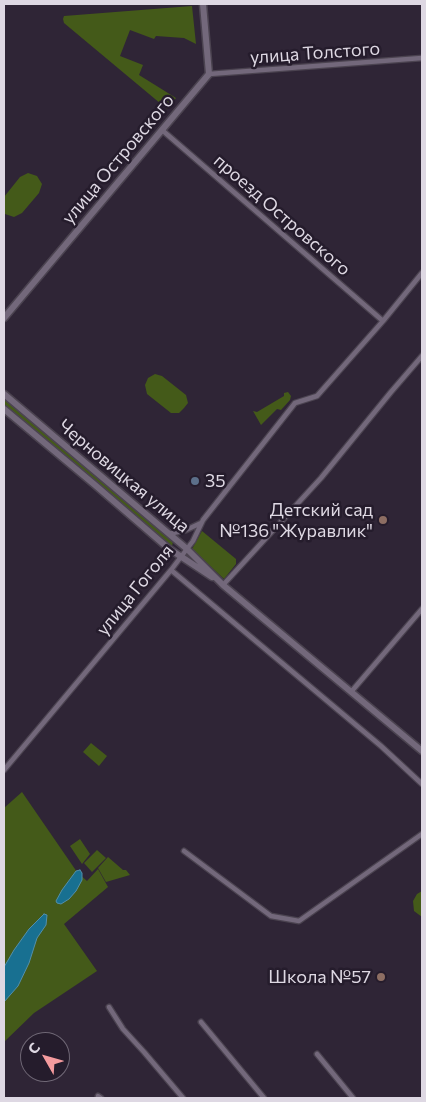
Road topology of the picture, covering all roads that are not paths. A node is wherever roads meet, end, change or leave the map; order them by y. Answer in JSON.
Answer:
{"nodes":[{"id":1,"x":203,"y":4,"type":"edge"},
{"id":2,"x":422,"y":58,"type":"edge"},
{"id":3,"x":209,"y":74,"type":"junction"},
{"id":4,"x":162,"y":130,"type":"junction"},
{"id":5,"x":422,"y":273,"type":"edge"},
{"id":6,"x":4,"y":318,"type":"edge"},
{"id":7,"x":383,"y":321,"type":"junction"},
{"id":8,"x":422,"y":356,"type":"edge"},
{"id":9,"x":4,"y":394,"type":"edge"},
{"id":10,"x":4,"y":409,"type":"edge"},
{"id":11,"x":201,"y":523,"type":"junction"},
{"id":12,"x":169,"y":534,"type":"junction"},
{"id":13,"x":187,"y":549,"type":"junction"},
{"id":14,"x":180,"y":557,"type":"junction"},
{"id":15,"x":171,"y":570,"type":"junction"},
{"id":16,"x":223,"y":585,"type":"junction"},
{"id":17,"x":422,"y":609,"type":"edge"},
{"id":18,"x":351,"y":692,"type":"junction"},
{"id":19,"x":422,"y":751,"type":"edge"},
{"id":20,"x":4,"y":770,"type":"edge"},
{"id":21,"x":422,"y":784,"type":"edge"},
{"id":22,"x":422,"y":834,"type":"edge"},
{"id":23,"x":184,"y":851,"type":"dead end"},
{"id":24,"x":108,"y":1007,"type":"dead end"},
{"id":25,"x":200,"y":1022,"type":"dead end"},
{"id":26,"x":317,"y":1054,"type":"dead end"},
{"id":27,"x":183,"y":1098,"type":"edge"},
{"id":28,"x":264,"y":1098,"type":"edge"},
{"id":29,"x":353,"y":1098,"type":"edge"}],
"edges":[{"from":1,"to":3,"type":"main road"},
{"from":2,"to":3,"type":"street","name":"улица Толстого"},
{"from":3,"to":4,"type":"main road","name":"улица Островского"},
{"from":4,"to":6,"type":"main road","name":"улица Островского"},
{"from":4,"to":7,"type":"street","name":"проезд Островского"},
{"from":5,"to":7,"type":"street","name":"улица Гоголя"},
{"from":7,"to":11,"type":"street","name":"улица Гоголя"},
{"from":8,"to":16,"type":"street"},
{"from":9,"to":12,"type":"main road","name":"Черновицкая улица"},
{"from":10,"to":14,"type":"main road","name":"Черновицкая улица"},
{"from":11,"to":12,"type":"street"},
{"from":11,"to":13,"type":"street","name":"улица Гоголя"},
{"from":12,"to":13,"type":"main road","name":"Черновицкая улица"},
{"from":13,"to":14,"type":"street","name":"улица Гоголя"},
{"from":13,"to":16,"type":"main road","name":"Черновицкая улица"},
{"from":14,"to":15,"type":"street","name":"улица Гоголя"},
{"from":14,"to":16,"type":"main road","name":"Черновицкая улица"},
{"from":15,"to":20,"type":"street","name":"улица Гоголя"},
{"from":15,"to":21,"type":"street"},
{"from":16,"to":18,"type":"main road","name":"Черновицкая улица"},
{"from":17,"to":18,"type":"street"},
{"from":18,"to":19,"type":"main road","name":"Черновицкая улица"},
{"from":22,"to":23,"type":"street"},
{"from":24,"to":27,"type":"street"},
{"from":25,"to":28,"type":"street"},
{"from":26,"to":29,"type":"street"}]}
